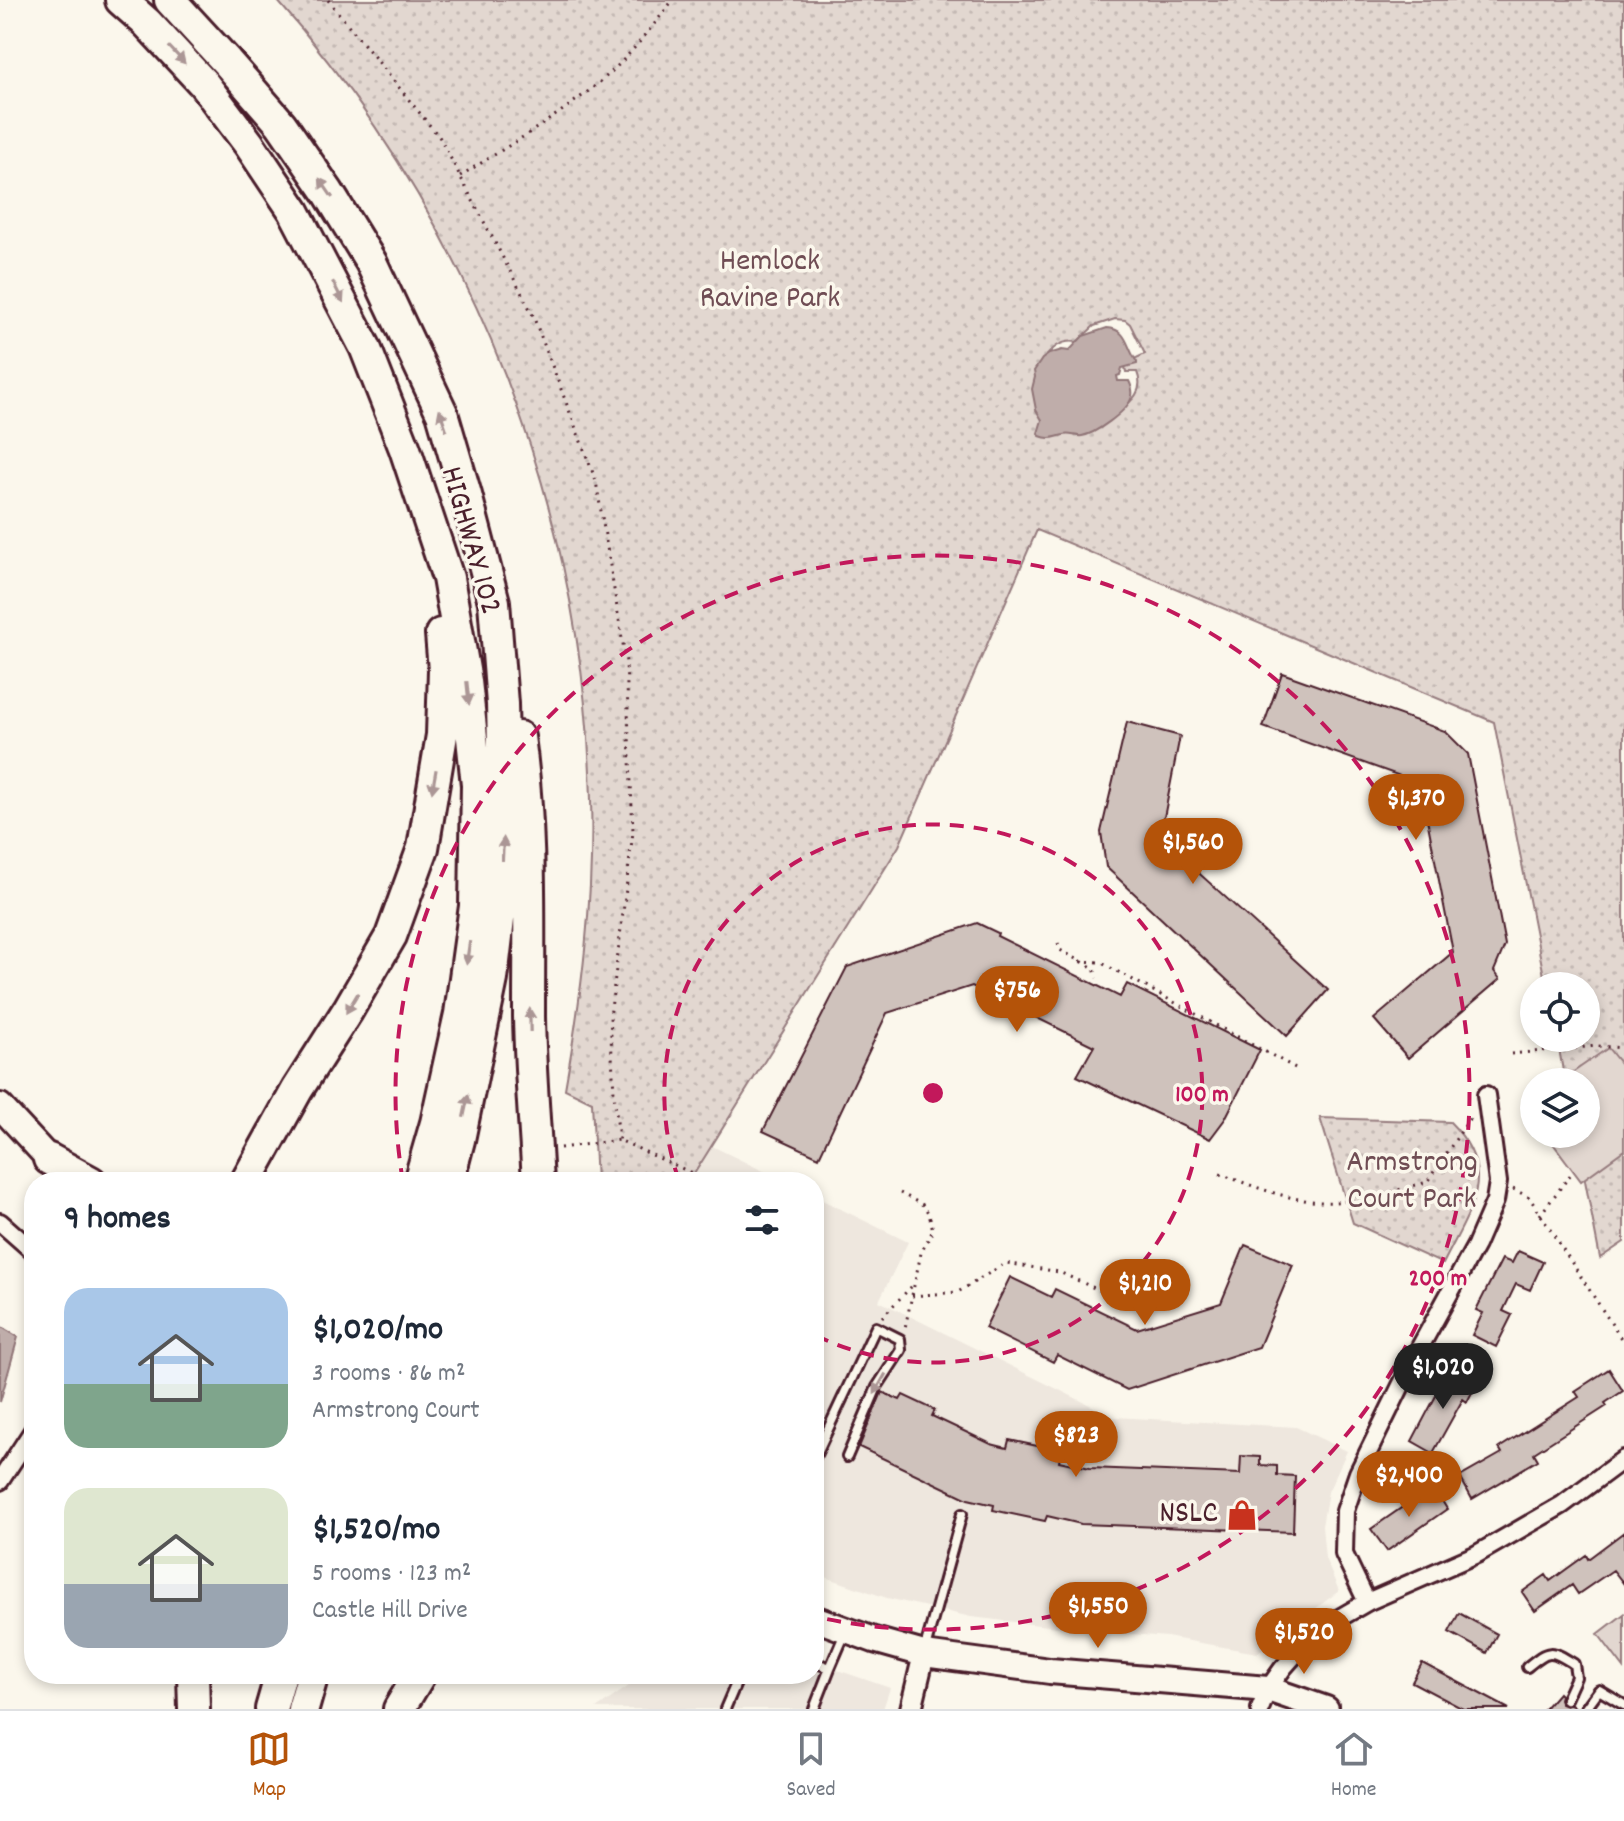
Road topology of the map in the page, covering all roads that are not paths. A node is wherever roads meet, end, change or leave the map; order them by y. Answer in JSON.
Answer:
{"nodes":[{"id":1,"x":121,"y":0,"type":"edge"},
{"id":2,"x":170,"y":0,"type":"edge"},
{"id":3,"x":424,"y":509,"type":"junction"},
{"id":4,"x":494,"y":602,"type":"junction"},
{"id":5,"x":1486,"y":1095,"type":"road end"},
{"id":6,"x":0,"y":1106,"type":"edge"},
{"id":7,"x":49,"y":1159,"type":"junction"},
{"id":8,"x":252,"y":1170,"type":"edge"},
{"id":9,"x":64,"y":1172,"type":"edge"},
{"id":10,"x":73,"y":1172,"type":"edge"},
{"id":11,"x":422,"y":1172,"type":"edge"},
{"id":12,"x":451,"y":1172,"type":"edge"},
{"id":13,"x":537,"y":1172,"type":"edge"},
{"id":14,"x":0,"y":1222,"type":"edge"},
{"id":15,"x":24,"y":1243,"type":"edge"},
{"id":16,"x":824,"y":1438,"type":"edge"},
{"id":17,"x":24,"y":1444,"type":"edge"},
{"id":18,"x":847,"y":1457,"type":"dead end"},
{"id":19,"x":1624,"y":1459,"type":"edge"},
{"id":20,"x":0,"y":1481,"type":"edge"},
{"id":21,"x":962,"y":1514,"type":"dead end"},
{"id":22,"x":1367,"y":1602,"type":"junction"},
{"id":23,"x":824,"y":1622,"type":"edge"},
{"id":24,"x":846,"y":1630,"type":"junction"},
{"id":25,"x":924,"y":1654,"type":"junction"},
{"id":26,"x":824,"y":1666,"type":"edge"},
{"id":27,"x":1527,"y":1667,"type":"dead end"},
{"id":28,"x":830,"y":1668,"type":"junction"},
{"id":29,"x":824,"y":1683,"type":"edge"},
{"id":30,"x":193,"y":1684,"type":"edge"},
{"id":31,"x":278,"y":1684,"type":"edge"},
{"id":32,"x":310,"y":1684,"type":"edge"},
{"id":33,"x":414,"y":1684,"type":"edge"},
{"id":34,"x":736,"y":1684,"type":"edge"},
{"id":35,"x":824,"y":1684,"type":"edge"},
{"id":36,"x":1264,"y":1699,"type":"edge"},
{"id":37,"x":1566,"y":1699,"type":"dead end"},
{"id":38,"x":1624,"y":1705,"type":"edge"},
{"id":39,"x":194,"y":1709,"type":"edge"},
{"id":40,"x":271,"y":1709,"type":"edge"},
{"id":41,"x":303,"y":1709,"type":"edge"},
{"id":42,"x":399,"y":1709,"type":"edge"},
{"id":43,"x":725,"y":1709,"type":"edge"},
{"id":44,"x":814,"y":1709,"type":"edge"},
{"id":45,"x":911,"y":1709,"type":"edge"},
{"id":46,"x":1326,"y":1709,"type":"edge"},
{"id":47,"x":1585,"y":1709,"type":"edge"}],
"edges":[{"from":1,"to":3,"type":"highway","name":"HIGHWAY 102","one_way":true},
{"from":4,"to":2,"type":"highway","name":"HIGHWAY 102","one_way":true},
{"from":3,"to":8,"type":"highway","one_way":true},
{"from":3,"to":11,"type":"highway","name":"HIGHWAY 102","one_way":true},
{"from":12,"to":4,"type":"highway","name":"HIGHWAY 102","one_way":true},
{"from":13,"to":4,"type":"highway","one_way":true},
{"from":5,"to":22,"type":"street"},
{"from":6,"to":7,"type":"main road"},
{"from":7,"to":9,"type":"main road"},
{"from":7,"to":10,"type":"highway"},
{"from":14,"to":15,"type":"street"},
{"from":16,"to":18,"type":"lane","one_way":true},
{"from":17,"to":20,"type":"street"},
{"from":19,"to":22,"type":"street"},
{"from":21,"to":25,"type":"lane"},
{"from":22,"to":36,"type":"street"},
{"from":23,"to":24,"type":"main road"},
{"from":24,"to":25,"type":"main road"},
{"from":24,"to":28,"type":"lane"},
{"from":25,"to":36,"type":"main road"},
{"from":25,"to":45,"type":"street"},
{"from":26,"to":28,"type":"lane"},
{"from":27,"to":37,"type":"lane"},
{"from":28,"to":29,"type":"lane"},
{"from":30,"to":39,"type":"highway"},
{"from":31,"to":40,"type":"highway"},
{"from":32,"to":41,"type":"highway"},
{"from":33,"to":42,"type":"highway"},
{"from":34,"to":43,"type":"lane"},
{"from":35,"to":44,"type":"lane"},
{"from":36,"to":46,"type":"main road"},
{"from":38,"to":47,"type":"lane"}]}
